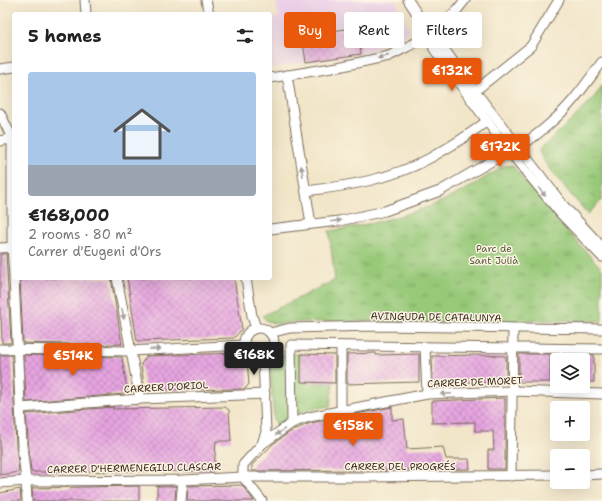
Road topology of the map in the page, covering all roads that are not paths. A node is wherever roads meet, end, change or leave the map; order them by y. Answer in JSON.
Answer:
{"nodes":[{"id":1,"x":85,"y":0,"type":"edge"},
{"id":2,"x":206,"y":0,"type":"edge"},
{"id":3,"x":408,"y":0,"type":"edge"},
{"id":4,"x":465,"y":0,"type":"edge"},
{"id":5,"x":559,"y":0,"type":"edge"},
{"id":6,"x":86,"y":12,"type":"edge"},
{"id":7,"x":209,"y":12,"type":"edge"},
{"id":8,"x":416,"y":12,"type":"edge"},
{"id":9,"x":455,"y":12,"type":"edge"},
{"id":10,"x":412,"y":44,"type":"edge"},
{"id":11,"x":434,"y":48,"type":"edge"},
{"id":12,"x":443,"y":48,"type":"edge"},
{"id":13,"x":602,"y":62,"type":"edge"},
{"id":14,"x":12,"y":67,"type":"edge"},
{"id":15,"x":0,"y":69,"type":"edge"},
{"id":16,"x":287,"y":75,"type":"junction"},
{"id":17,"x":272,"y":78,"type":"edge"},
{"id":18,"x":475,"y":91,"type":"junction"},
{"id":19,"x":0,"y":112,"type":"edge"},
{"id":20,"x":487,"y":121,"type":"junction"},
{"id":21,"x":12,"y":136,"type":"edge"},
{"id":22,"x":12,"y":138,"type":"edge"},
{"id":23,"x":0,"y":141,"type":"edge"},
{"id":24,"x":519,"y":147,"type":"junction"},
{"id":25,"x":509,"y":151,"type":"junction"},
{"id":26,"x":306,"y":192,"type":"junction"},
{"id":27,"x":311,"y":224,"type":"junction"},
{"id":28,"x":272,"y":229,"type":"edge"},
{"id":29,"x":12,"y":247,"type":"edge"},
{"id":30,"x":0,"y":248,"type":"edge"},
{"id":31,"x":602,"y":248,"type":"edge"},
{"id":32,"x":602,"y":257,"type":"edge"},
{"id":33,"x":14,"y":280,"type":"edge"},
{"id":34,"x":117,"y":280,"type":"edge"},
{"id":35,"x":246,"y":280,"type":"edge"},
{"id":36,"x":256,"y":328,"type":"junction"},
{"id":37,"x":513,"y":329,"type":"junction"},
{"id":38,"x":602,"y":329,"type":"edge"},
{"id":39,"x":270,"y":333,"type":"junction"},
{"id":40,"x":244,"y":345,"type":"junction"},
{"id":41,"x":341,"y":346,"type":"junction"},
{"id":42,"x":425,"y":347,"type":"junction"},
{"id":43,"x":513,"y":348,"type":"junction"},
{"id":44,"x":0,"y":349,"type":"edge"},
{"id":45,"x":18,"y":349,"type":"junction"},
{"id":46,"x":602,"y":349,"type":"edge"},
{"id":47,"x":130,"y":351,"type":"junction"},
{"id":48,"x":264,"y":357,"type":"junction"},
{"id":49,"x":513,"y":391,"type":"junction"},
{"id":50,"x":265,"y":394,"type":"junction"},
{"id":51,"x":427,"y":394,"type":"junction"},
{"id":52,"x":602,"y":394,"type":"edge"},
{"id":53,"x":140,"y":399,"type":"junction"},
{"id":54,"x":20,"y":408,"type":"junction"},
{"id":55,"x":341,"y":411,"type":"junction"},
{"id":56,"x":292,"y":423,"type":"junction"},
{"id":57,"x":262,"y":444,"type":"junction"},
{"id":58,"x":602,"y":474,"type":"edge"},
{"id":59,"x":550,"y":475,"type":"edge"},
{"id":60,"x":590,"y":475,"type":"edge"},
{"id":61,"x":511,"y":476,"type":"junction"},
{"id":62,"x":243,"y":477,"type":"junction"},
{"id":63,"x":184,"y":480,"type":"junction"},
{"id":64,"x":26,"y":481,"type":"junction"},
{"id":65,"x":0,"y":483,"type":"edge"},
{"id":66,"x":27,"y":501,"type":"edge"},
{"id":67,"x":181,"y":501,"type":"edge"},
{"id":68,"x":262,"y":501,"type":"edge"}],
"edges":[{"from":1,"to":6,"type":"street"},
{"from":2,"to":7,"type":"street"},
{"from":3,"to":8,"type":"street"},
{"from":4,"to":9,"type":"street"},
{"from":5,"to":18,"type":"street"},
{"from":10,"to":16,"type":"street","one_way":true},
{"from":11,"to":20,"type":"street"},
{"from":12,"to":18,"type":"street"},
{"from":13,"to":24,"type":"street"},
{"from":14,"to":15,"type":"street"},
{"from":16,"to":17,"type":"street"},
{"from":26,"to":16,"type":"street","one_way":true},
{"from":18,"to":24,"type":"street"},
{"from":19,"to":21,"type":"street"},
{"from":20,"to":25,"type":"street"},
{"from":20,"to":26,"type":"street"},
{"from":22,"to":23,"type":"street"},
{"from":24,"to":31,"type":"street"},
{"from":27,"to":25,"type":"street","one_way":true},
{"from":25,"to":32,"type":"street","one_way":true},
{"from":26,"to":27,"type":"street"},
{"from":27,"to":28,"type":"street"},
{"from":29,"to":30,"type":"street"},
{"from":33,"to":45,"type":"street"},
{"from":34,"to":47,"type":"street","one_way":true},
{"from":35,"to":36,"type":"street"},
{"from":36,"to":39,"type":"street"},
{"from":36,"to":40,"type":"street"},
{"from":37,"to":38,"type":"street","name":"AVINGUDA DE CATALUNYA"},
{"from":37,"to":39,"type":"street","name":"AVINGUDA DE CATALUNYA"},
{"from":37,"to":43,"type":"street"},
{"from":39,"to":48,"type":"street"},
{"from":47,"to":40,"type":"street","one_way":true},
{"from":40,"to":48,"type":"street"},
{"from":41,"to":42,"type":"street"},
{"from":41,"to":55,"type":"street"},
{"from":41,"to":56,"type":"street"},
{"from":42,"to":43,"type":"street"},
{"from":42,"to":51,"type":"street"},
{"from":43,"to":46,"type":"street"},
{"from":43,"to":49,"type":"street"},
{"from":44,"to":45,"type":"street"},
{"from":45,"to":47,"type":"street"},
{"from":45,"to":54,"type":"street"},
{"from":47,"to":53,"type":"street"},
{"from":48,"to":50,"type":"street"},
{"from":49,"to":51,"type":"street","name":"CARRER DE MORET","one_way":true},
{"from":49,"to":52,"type":"street","name":"CARRER DE MORET"},
{"from":49,"to":61,"type":"street"},
{"from":50,"to":53,"type":"street","name":"CARRER D'ORIOL"},
{"from":50,"to":57,"type":"street"},
{"from":51,"to":55,"type":"street","name":"CARRER DE MORET"},
{"from":53,"to":54,"type":"street","name":"CARRER D'ORIOL"},
{"from":54,"to":64,"type":"street"},
{"from":55,"to":56,"type":"street","name":"CARRER DE MORET"},
{"from":56,"to":57,"type":"street","name":"CARRER DE MORET","one_way":true},
{"from":57,"to":62,"type":"street","name":"CARRER DE MORET"},
{"from":58,"to":60,"type":"street"},
{"from":59,"to":61,"type":"street","name":"CARRER DEL PROGRÉS"},
{"from":61,"to":62,"type":"street","name":"CARRER DEL PROGRÉS"},
{"from":62,"to":63,"type":"street","name":"CARRER D'HERMENEGILD CLASCAR"},
{"from":62,"to":68,"type":"street"},
{"from":63,"to":64,"type":"street","name":"CARRER D'HERMENEGILD CLASCAR"},
{"from":63,"to":67,"type":"street"},
{"from":64,"to":65,"type":"street","name":"CARRER D'HERMENEGILD CLASCAR"},
{"from":64,"to":66,"type":"street"}]}
